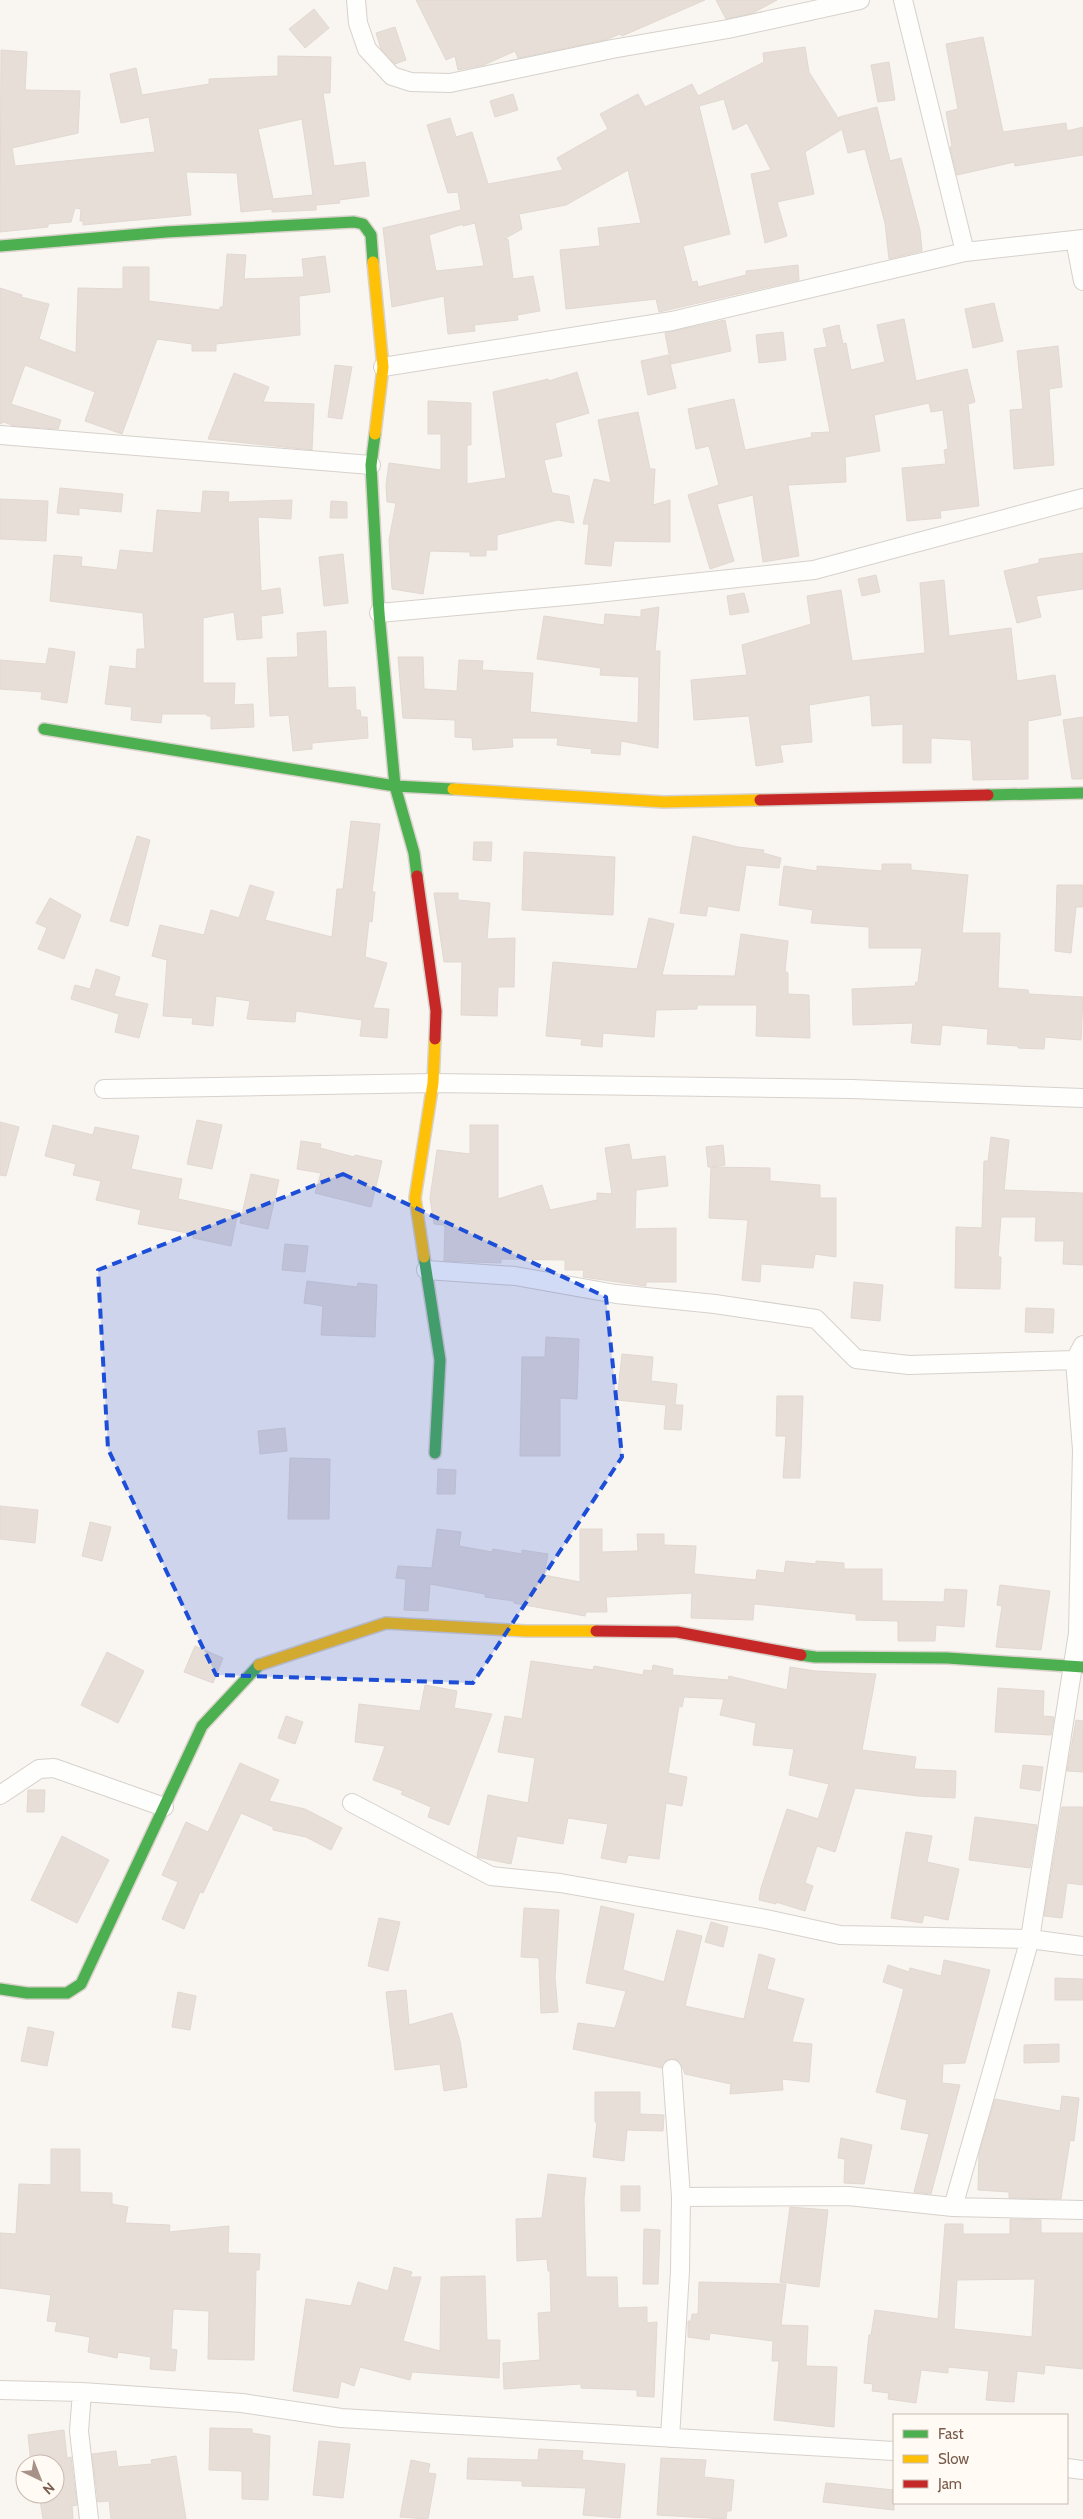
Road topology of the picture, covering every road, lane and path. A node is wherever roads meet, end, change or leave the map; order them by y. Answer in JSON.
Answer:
{"nodes":[{"id":1,"x":356,"y":0,"type":"edge"},
{"id":2,"x":860,"y":0,"type":"edge"},
{"id":3,"x":903,"y":0,"type":"edge"},
{"id":4,"x":1079,"y":240,"type":"edge"},
{"id":5,"x":0,"y":246,"type":"edge"},
{"id":6,"x":965,"y":252,"type":"junction"},
{"id":7,"x":1083,"y":280,"type":"edge"},
{"id":8,"x":383,"y":367,"type":"junction"},
{"id":9,"x":0,"y":435,"type":"edge"},
{"id":10,"x":371,"y":465,"type":"junction"},
{"id":11,"x":1083,"y":498,"type":"edge"},
{"id":12,"x":379,"y":613,"type":"junction"},
{"id":13,"x":44,"y":728,"type":"dead end"},
{"id":14,"x":395,"y":786,"type":"junction"},
{"id":15,"x":1083,"y":793,"type":"edge"},
{"id":16,"x":433,"y":1084,"type":"junction"},
{"id":17,"x":104,"y":1089,"type":"dead end"},
{"id":18,"x":1083,"y":1098,"type":"edge"},
{"id":19,"x":426,"y":1270,"type":"junction"},
{"id":20,"x":1079,"y":1352,"type":"edge"},
{"id":21,"x":435,"y":1453,"type":"dead end"},
{"id":22,"x":1077,"y":1667,"type":"edge"},
{"id":23,"x":0,"y":1795,"type":"edge"},
{"id":24,"x":352,"y":1803,"type":"dead end"},
{"id":25,"x":164,"y":1807,"type":"junction"},
{"id":26,"x":1030,"y":1939,"type":"junction"},
{"id":27,"x":1083,"y":1946,"type":"edge"},
{"id":28,"x":0,"y":1989,"type":"edge"},
{"id":29,"x":672,"y":2069,"type":"dead end"},
{"id":30,"x":681,"y":2197,"type":"junction"},
{"id":31,"x":953,"y":2207,"type":"junction"},
{"id":32,"x":1083,"y":2210,"type":"edge"},
{"id":33,"x":0,"y":2390,"type":"edge"},
{"id":34,"x":82,"y":2392,"type":"junction"},
{"id":35,"x":670,"y":2438,"type":"junction"},
{"id":36,"x":893,"y":2452,"type":"edge"},
{"id":37,"x":1068,"y":2468,"type":"edge"},
{"id":38,"x":1083,"y":2470,"type":"edge"},
{"id":39,"x":89,"y":2519,"type":"edge"}],
"edges":[{"from":1,"to":2,"type":"street"},
{"from":3,"to":6,"type":"street"},
{"from":4,"to":6,"type":"street"},
{"from":4,"to":7,"type":"street"},
{"from":5,"to":8,"type":"street"},
{"from":6,"to":8,"type":"street"},
{"from":8,"to":10,"type":"street"},
{"from":9,"to":10,"type":"street"},
{"from":10,"to":12,"type":"street"},
{"from":11,"to":12,"type":"street"},
{"from":12,"to":14,"type":"street"},
{"from":13,"to":14,"type":"street"},
{"from":14,"to":15,"type":"street"},
{"from":14,"to":16,"type":"street"},
{"from":16,"to":17,"type":"street"},
{"from":16,"to":18,"type":"street"},
{"from":16,"to":19,"type":"street"},
{"from":19,"to":20,"type":"street"},
{"from":19,"to":21,"type":"street"},
{"from":20,"to":22,"type":"street"},
{"from":22,"to":25,"type":"street"},
{"from":22,"to":26,"type":"street"},
{"from":23,"to":25,"type":"street"},
{"from":24,"to":26,"type":"street"},
{"from":25,"to":28,"type":"street"},
{"from":26,"to":27,"type":"street"},
{"from":26,"to":31,"type":"street"},
{"from":29,"to":30,"type":"street"},
{"from":30,"to":31,"type":"street"},
{"from":30,"to":35,"type":"street"},
{"from":31,"to":32,"type":"street"},
{"from":33,"to":34,"type":"street"},
{"from":34,"to":35,"type":"street"},
{"from":34,"to":39,"type":"street"},
{"from":35,"to":36,"type":"street"},
{"from":37,"to":38,"type":"street"}]}
